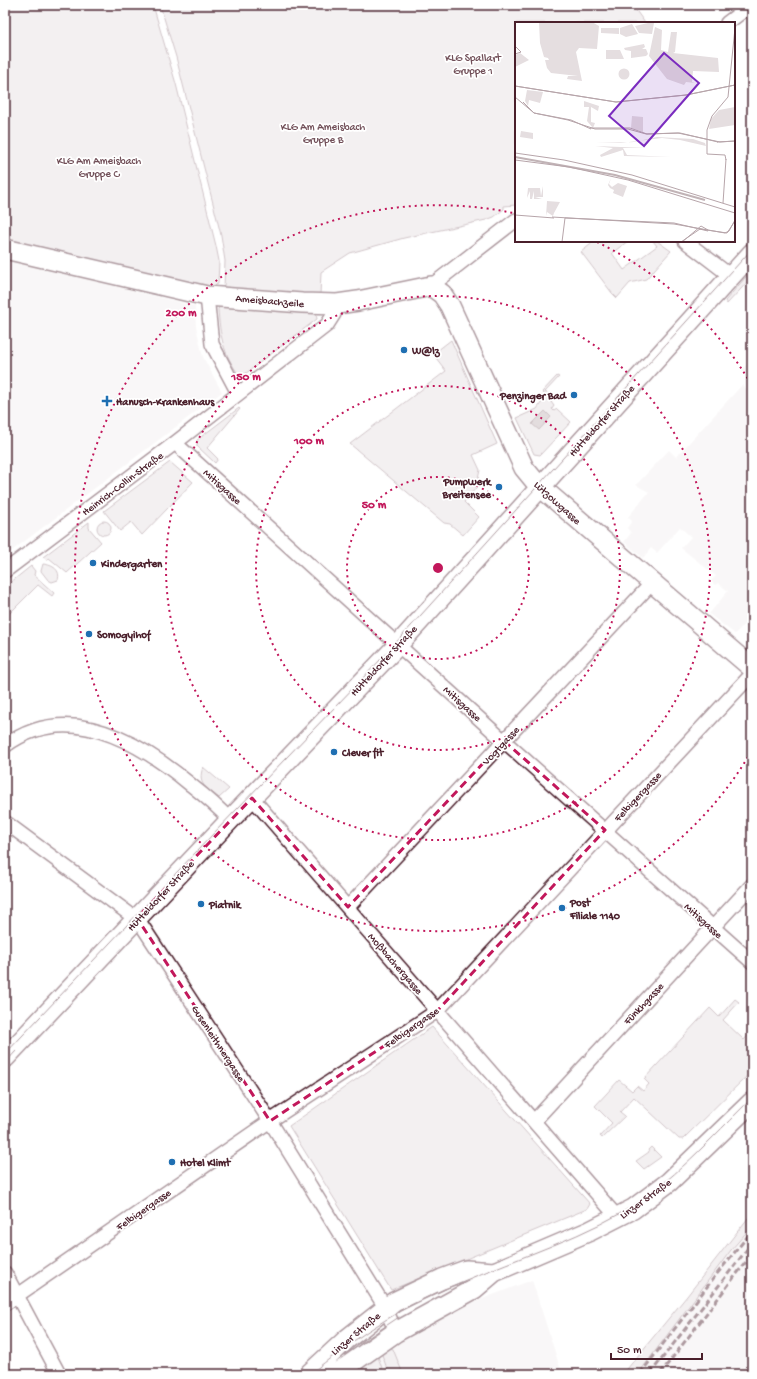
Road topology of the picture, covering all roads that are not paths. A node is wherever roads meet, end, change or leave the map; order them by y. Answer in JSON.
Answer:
{"nodes":[{"id":1,"x":752,"y":5,"type":"edge"},
{"id":2,"x":728,"y":22,"type":"edge"},
{"id":3,"x":515,"y":221,"type":"edge"},
{"id":4,"x":686,"y":242,"type":"edge"},
{"id":5,"x":5,"y":249,"type":"edge"},
{"id":6,"x":752,"y":253,"type":"edge"},
{"id":7,"x":732,"y":277,"type":"junction"},
{"id":8,"x":431,"y":286,"type":"junction"},
{"id":9,"x":207,"y":296,"type":"junction"},
{"id":10,"x":337,"y":304,"type":"junction"},
{"id":11,"x":238,"y":393,"type":"junction"},
{"id":12,"x":175,"y":443,"type":"junction"},
{"id":13,"x":540,"y":488,"type":"junction"},
{"id":14,"x":5,"y":571,"type":"edge"},
{"id":15,"x":652,"y":583,"type":"junction"},
{"id":16,"x":398,"y":645,"type":"junction"},
{"id":17,"x":752,"y":668,"type":"edge"},
{"id":18,"x":752,"y":674,"type":"edge"},
{"id":19,"x":504,"y":741,"type":"junction"},
{"id":20,"x":5,"y":746,"type":"edge"},
{"id":21,"x":252,"y":798,"type":"junction"},
{"id":22,"x":230,"y":820,"type":"junction"},
{"id":23,"x":5,"y":822,"type":"edge"},
{"id":24,"x":605,"y":830,"type":"junction"},
{"id":25,"x":752,"y":885,"type":"edge"},
{"id":26,"x":348,"y":907,"type":"junction"},
{"id":27,"x":137,"y":918,"type":"junction"},
{"id":28,"x":713,"y":927,"type":"junction"},
{"id":29,"x":752,"y":962,"type":"edge"},
{"id":30,"x":437,"y":1011,"type":"junction"},
{"id":31,"x":5,"y":1058,"type":"edge"},
{"id":32,"x":752,"y":1102,"type":"edge"},
{"id":33,"x":535,"y":1120,"type":"junction"},
{"id":34,"x":270,"y":1121,"type":"junction"},
{"id":35,"x":618,"y":1218,"type":"junction"},
{"id":36,"x":5,"y":1272,"type":"edge"},
{"id":37,"x":494,"y":1272,"type":"junction"},
{"id":38,"x":17,"y":1296,"type":"junction"},
{"id":39,"x":5,"y":1304,"type":"edge"},
{"id":40,"x":386,"y":1307,"type":"junction"},
{"id":41,"x":396,"y":1332,"type":"junction"},
{"id":42,"x":59,"y":1374,"type":"edge"},
{"id":43,"x":309,"y":1374,"type":"edge"},
{"id":44,"x":336,"y":1374,"type":"edge"}],
"edges":[{"from":1,"to":2,"type":"street"},
{"from":3,"to":8,"type":"street","name":"Ameisbachzeile"},
{"from":4,"to":7,"type":"street"},
{"from":5,"to":9,"type":"main road","name":"Ameisbachzeile"},
{"from":6,"to":7,"type":"main road","name":"Hütteldorfer Straße"},
{"from":7,"to":13,"type":"main road","name":"Hütteldorfer Straße"},
{"from":8,"to":10,"type":"main road","name":"Ameisbachzeile"},
{"from":8,"to":13,"type":"main road","name":"Lützowgasse"},
{"from":9,"to":10,"type":"main road","name":"Ameisbachzeile"},
{"from":9,"to":11,"type":"street"},
{"from":10,"to":11,"type":"street","name":"Heinrich-Collin-Straße"},
{"from":11,"to":12,"type":"street","name":"Heinrich-Collin-Straße"},
{"from":12,"to":14,"type":"street","name":"Heinrich-Collin-Straße"},
{"from":12,"to":16,"type":"street","name":"Mitisgasse"},
{"from":13,"to":15,"type":"main road","name":"Lützowgasse"},
{"from":13,"to":16,"type":"main road","name":"Hütteldorfer Straße"},
{"from":15,"to":17,"type":"main road","name":"Lützowgasse"},
{"from":15,"to":19,"type":"street","name":"Vogtgasse"},
{"from":16,"to":19,"type":"street","name":"Mitisgasse"},
{"from":16,"to":21,"type":"main road","name":"Hütteldorfer Straße"},
{"from":18,"to":24,"type":"street","name":"Felbigergasse"},
{"from":19,"to":24,"type":"street","name":"Mitisgasse"},
{"from":19,"to":26,"type":"street","name":"Vogtgasse"},
{"from":20,"to":22,"type":"street"},
{"from":21,"to":22,"type":"main road","name":"Hütteldorfer Straße"},
{"from":21,"to":26,"type":"street","name":"Moßbachergasse"},
{"from":22,"to":27,"type":"main road","name":"Hütteldorfer Straße"},
{"from":23,"to":27,"type":"street","name":"Gusenleithnergasse"},
{"from":24,"to":28,"type":"street","name":"Mitisgasse"},
{"from":24,"to":30,"type":"street","name":"Felbigergasse"},
{"from":25,"to":28,"type":"street","name":"Fünkhgasse"},
{"from":26,"to":30,"type":"street","name":"Moßbachergasse"},
{"from":27,"to":31,"type":"main road","name":"Hütteldorfer Straße"},
{"from":27,"to":34,"type":"street","name":"Gusenleithnergasse"},
{"from":28,"to":29,"type":"street","name":"Mitisgasse"},
{"from":28,"to":33,"type":"street","name":"Fünkhgasse"},
{"from":30,"to":33,"type":"street","name":"Moßbachergasse"},
{"from":30,"to":34,"type":"street","name":"Felbigergasse"},
{"from":32,"to":35,"type":"main road","name":"Linzer Straße"},
{"from":33,"to":35,"type":"street","name":"Moßbachergasse"},
{"from":34,"to":38,"type":"street","name":"Felbigergasse"},
{"from":34,"to":40,"type":"street","name":"Gusenleithnergasse"},
{"from":35,"to":37,"type":"main road","name":"Linzer Straße"},
{"from":36,"to":38,"type":"street"},
{"from":37,"to":40,"type":"main road","name":"Linzer Straße"},
{"from":37,"to":41,"type":"main road","name":"Linzer Straße"},
{"from":38,"to":39,"type":"street","name":"Felbigergasse"},
{"from":38,"to":42,"type":"street"},
{"from":40,"to":41,"type":"street","name":"Gusenleithnergasse"},
{"from":40,"to":43,"type":"main road","name":"Linzer Straße"},
{"from":41,"to":44,"type":"main road","name":"Linzer Straße"}]}
